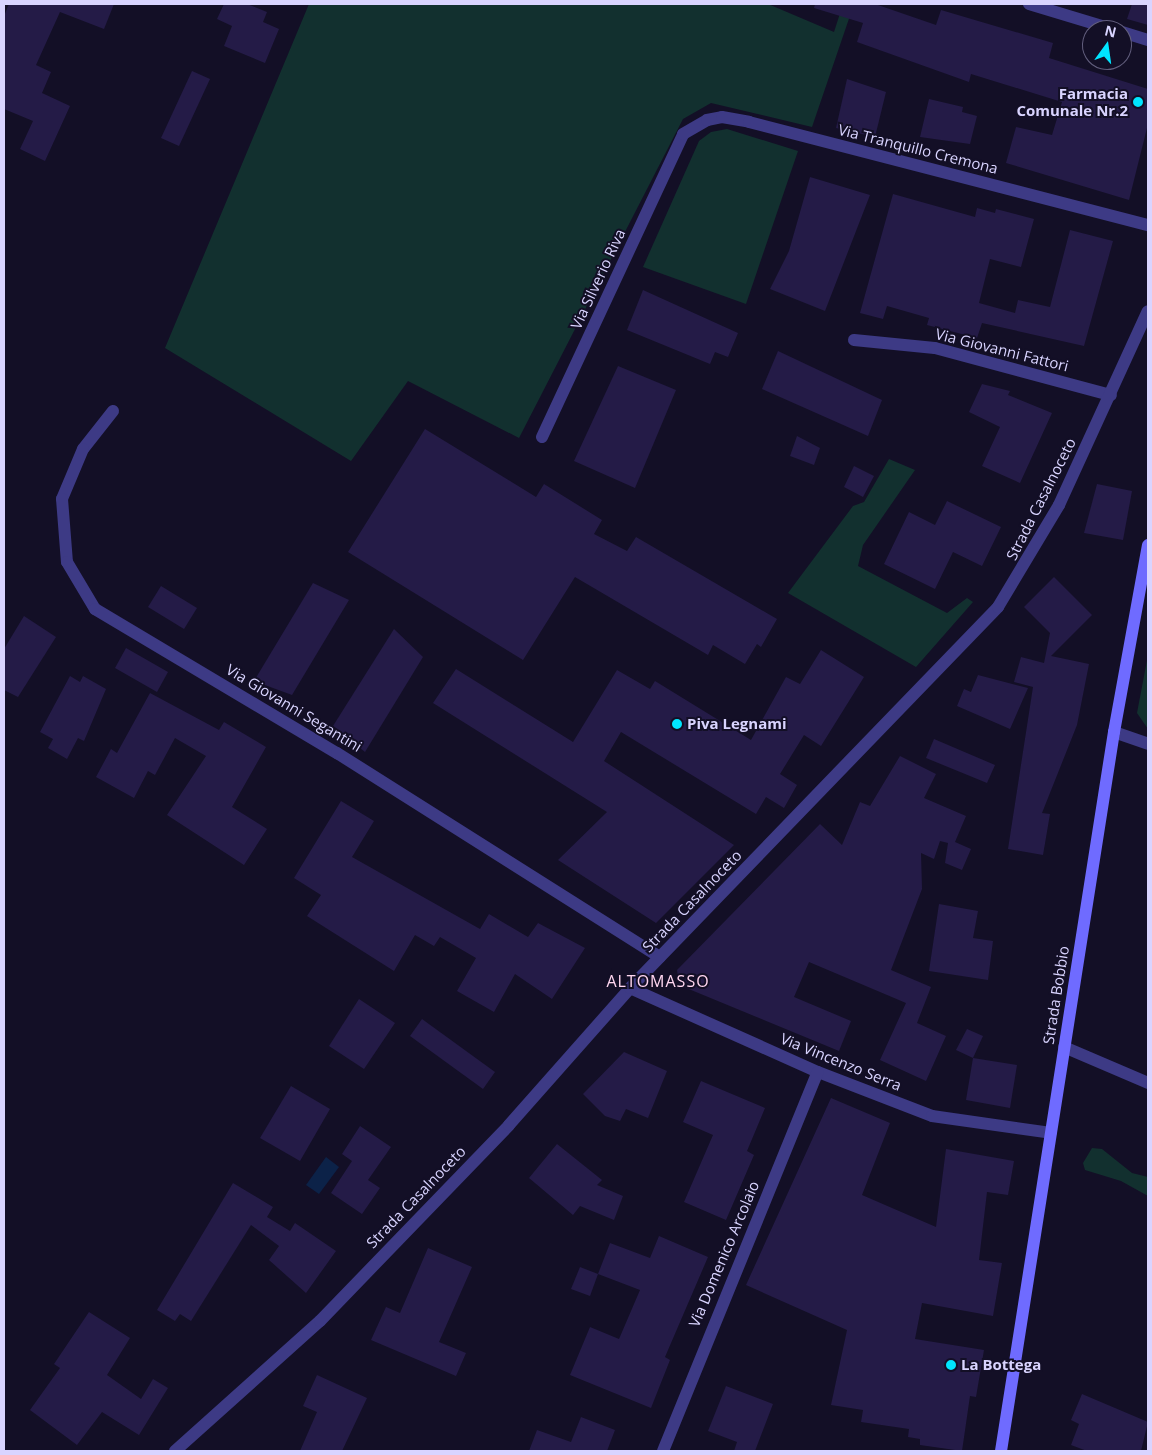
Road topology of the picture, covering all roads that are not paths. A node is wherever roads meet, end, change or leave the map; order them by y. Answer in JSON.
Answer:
{"nodes":[{"id":1,"x":1030,"y":4,"type":"edge"},
{"id":2,"x":1082,"y":20,"type":"edge"},
{"id":3,"x":1132,"y":35,"type":"edge"},
{"id":4,"x":1148,"y":40,"type":"edge"},
{"id":5,"x":683,"y":134,"type":"joint"},
{"id":6,"x":1148,"y":225,"type":"edge"},
{"id":7,"x":1148,"y":311,"type":"edge"},
{"id":8,"x":1143,"y":329,"type":"edge"},
{"id":9,"x":854,"y":340,"type":"dead end"},
{"id":10,"x":1111,"y":395,"type":"junction"},
{"id":11,"x":114,"y":411,"type":"dead end"},
{"id":12,"x":542,"y":438,"type":"dead end"},
{"id":13,"x":1148,"y":545,"type":"edge"},
{"id":14,"x":1114,"y":732,"type":"junction"},
{"id":15,"x":1148,"y":744,"type":"edge"},
{"id":16,"x":660,"y":957,"type":"junction"},
{"id":17,"x":630,"y":988,"type":"junction"},
{"id":18,"x":1064,"y":1046,"type":"junction"},
{"id":19,"x":818,"y":1072,"type":"junction"},
{"id":20,"x":1148,"y":1083,"type":"edge"},
{"id":21,"x":1051,"y":1133,"type":"junction"},
{"id":22,"x":175,"y":1451,"type":"edge"},
{"id":23,"x":664,"y":1451,"type":"edge"},
{"id":24,"x":1001,"y":1451,"type":"edge"}],
"edges":[{"from":1,"to":2,"type":"street"},
{"from":3,"to":4,"type":"street"},
{"from":5,"to":6,"type":"street","name":"Via Tranquillo Cremona"},
{"from":5,"to":12,"type":"street","name":"Via Silverio Riva"},
{"from":7,"to":8,"type":"street","name":"Strada Casalnoceto"},
{"from":8,"to":10,"type":"street","name":"Strada Casalnoceto"},
{"from":9,"to":10,"type":"street","name":"Via Giovanni Fattori"},
{"from":10,"to":16,"type":"street","name":"Strada Casalnoceto"},
{"from":11,"to":16,"type":"street","name":"Via Giovanni Segantini"},
{"from":13,"to":14,"type":"main road","name":"Strada Bobbio"},
{"from":14,"to":15,"type":"street"},
{"from":14,"to":18,"type":"main road","name":"Strada Bobbio"},
{"from":16,"to":17,"type":"street","name":"Strada Casalnoceto"},
{"from":17,"to":19,"type":"street","name":"Via Vincenzo Serra"},
{"from":17,"to":22,"type":"street","name":"Strada Casalnoceto"},
{"from":18,"to":20,"type":"street"},
{"from":18,"to":21,"type":"main road","name":"Strada Bobbio"},
{"from":19,"to":21,"type":"street","name":"Via Vincenzo Serra"},
{"from":19,"to":23,"type":"street","name":"Via Domenico Arcolaio"},
{"from":21,"to":24,"type":"main road","name":"Strada Bobbio"}]}
